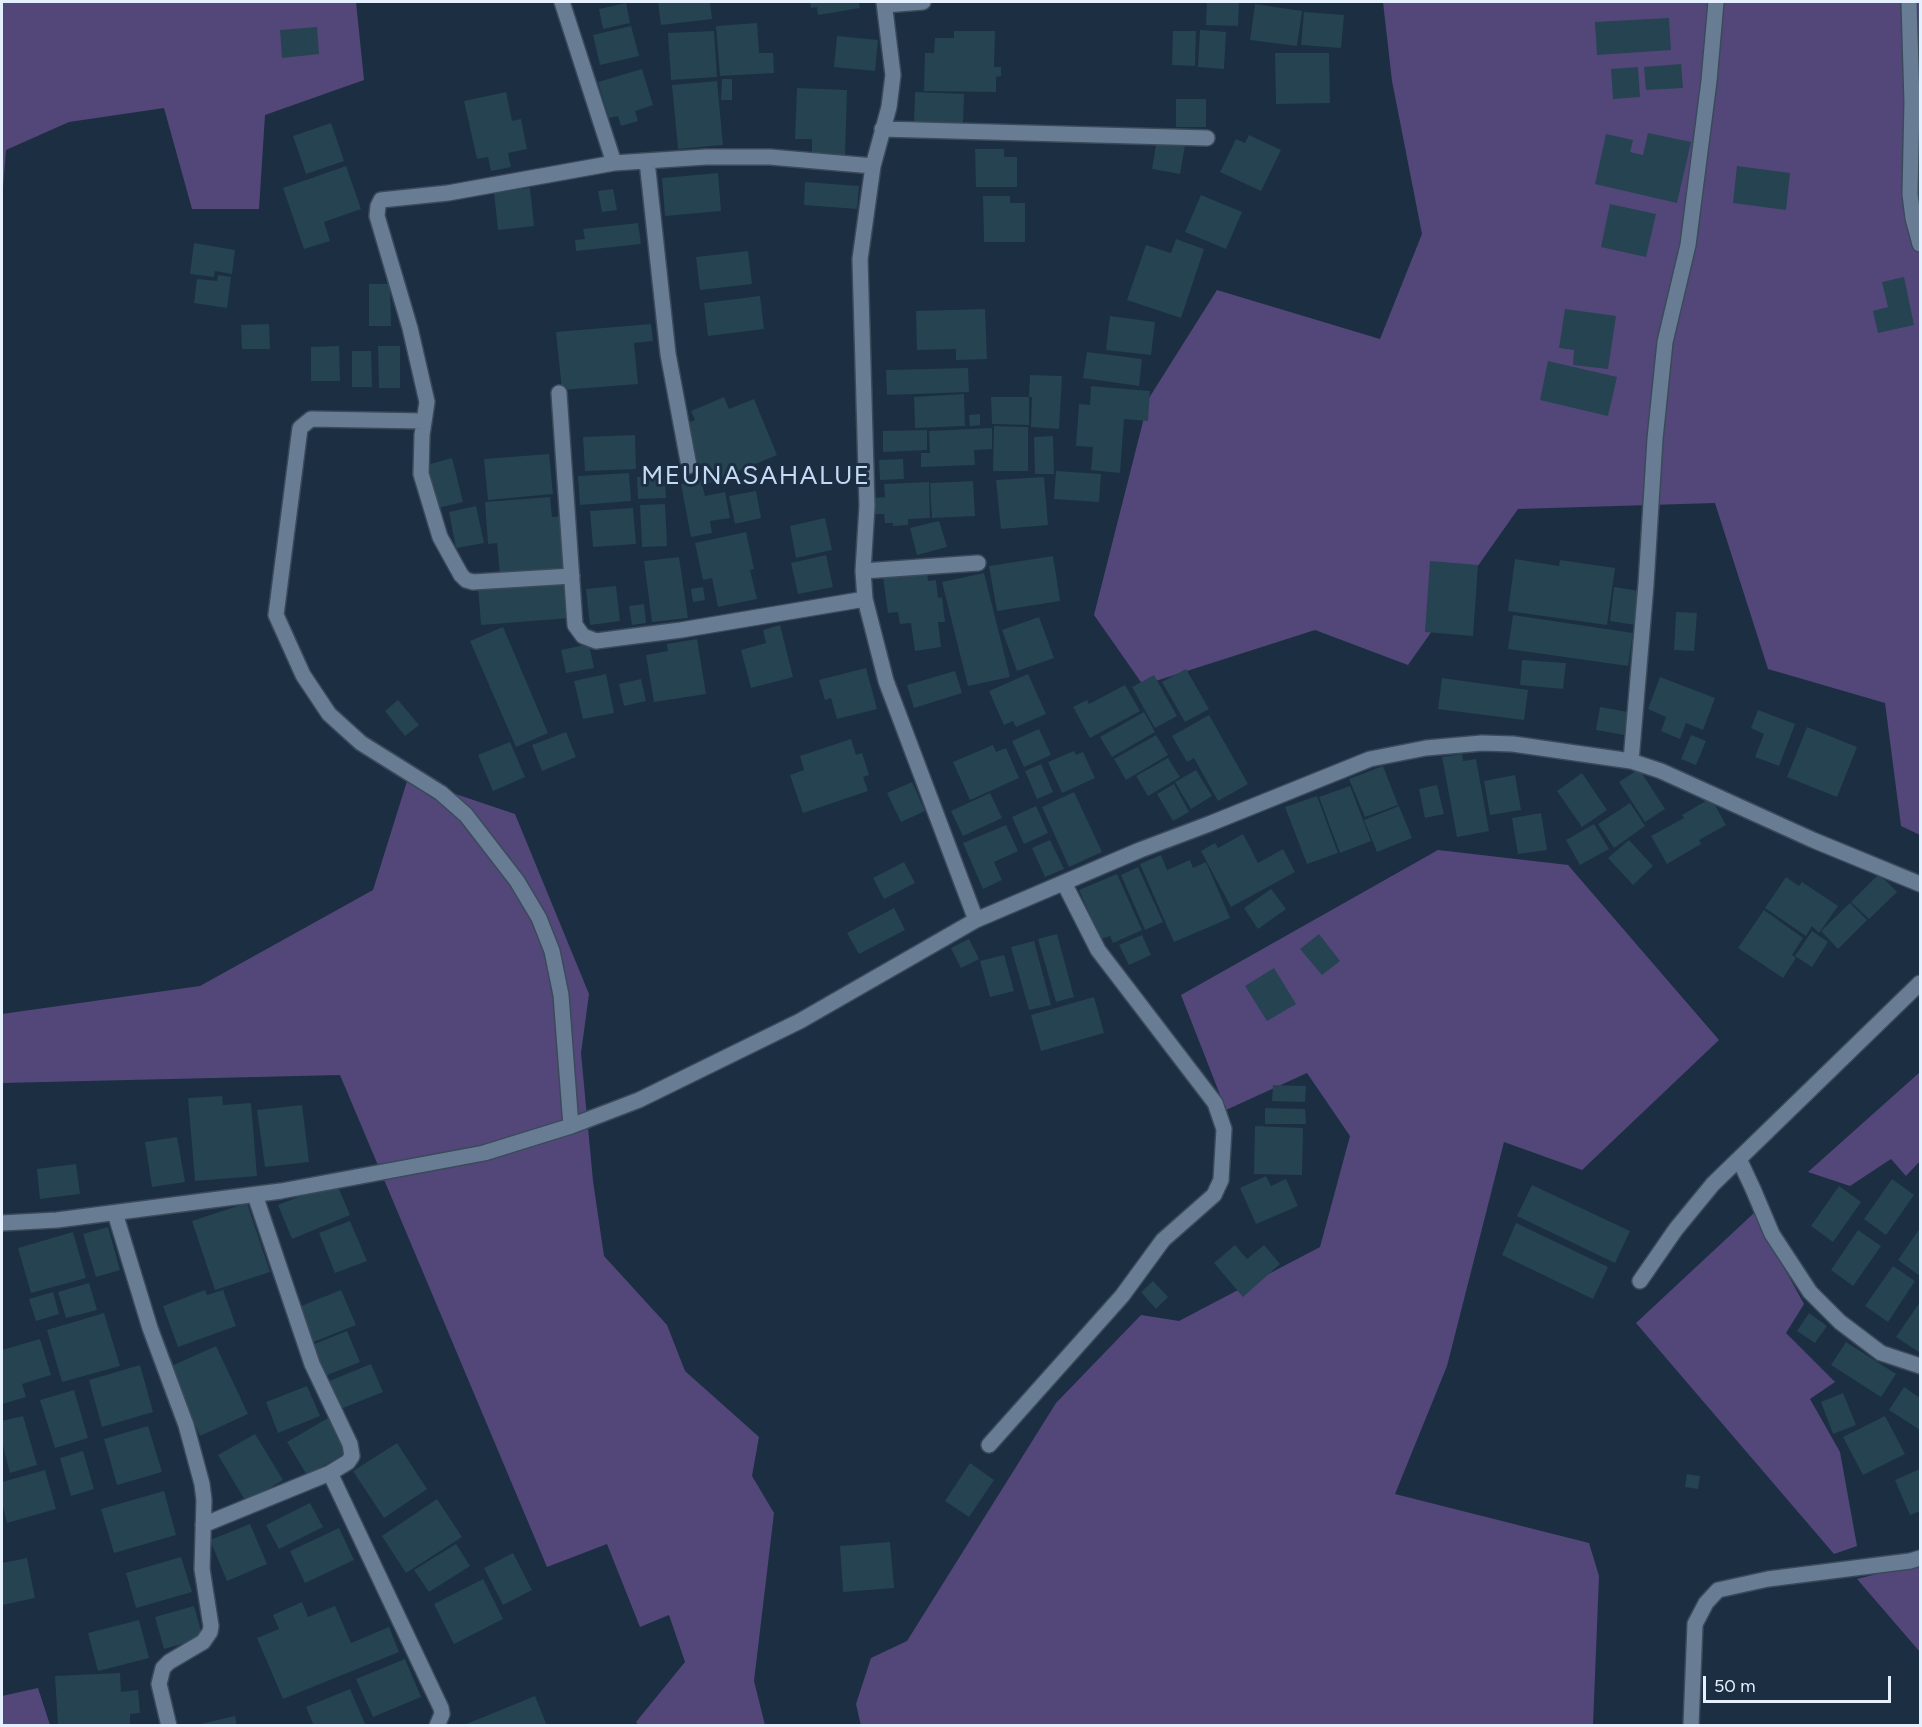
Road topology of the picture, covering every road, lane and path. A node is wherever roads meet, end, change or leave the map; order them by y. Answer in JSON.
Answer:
{"nodes":[{"id":1,"x":562,"y":2,"type":"edge"},
{"id":2,"x":924,"y":2,"type":"edge"},
{"id":3,"x":1716,"y":2,"type":"edge"},
{"id":4,"x":1909,"y":2,"type":"edge"},
{"id":5,"x":885,"y":3,"type":"edge"},
{"id":6,"x":882,"y":129,"type":"junction"},
{"id":7,"x":1207,"y":138,"type":"dead end"},
{"id":8,"x":647,"y":161,"type":"junction"},
{"id":9,"x":614,"y":163,"type":"junction"},
{"id":10,"x":873,"y":166,"type":"junction"},
{"id":11,"x":1920,"y":244,"type":"edge"},
{"id":12,"x":559,"y":393,"type":"dead end"},
{"id":13,"x":424,"y":421,"type":"junction"},
{"id":14,"x":689,"y":466,"type":"dead end"},
{"id":15,"x":978,"y":563,"type":"dead end"},
{"id":16,"x":863,"y":571,"type":"junction"},
{"id":17,"x":572,"y":576,"type":"junction"},
{"id":18,"x":865,"y":599,"type":"junction"},
{"id":19,"x":1631,"y":761,"type":"junction"},
{"id":20,"x":1064,"y":884,"type":"junction"},
{"id":21,"x":1920,"y":884,"type":"edge"},
{"id":22,"x":976,"y":920,"type":"junction"},
{"id":23,"x":1920,"y":983,"type":"edge"},
{"id":24,"x":571,"y":1126,"type":"junction"},
{"id":25,"x":1739,"y":1160,"type":"junction"},
{"id":26,"x":255,"y":1195,"type":"junction"},
{"id":27,"x":115,"y":1213,"type":"junction"},
{"id":28,"x":2,"y":1223,"type":"edge"},
{"id":29,"x":1640,"y":1281,"type":"dead end"},
{"id":30,"x":1920,"y":1366,"type":"edge"},
{"id":31,"x":989,"y":1444,"type":"dead end"},
{"id":32,"x":330,"y":1473,"type":"junction"},
{"id":33,"x":202,"y":1525,"type":"junction"},
{"id":34,"x":1920,"y":1558,"type":"edge"},
{"id":35,"x":169,"y":1725,"type":"edge"},
{"id":36,"x":437,"y":1725,"type":"edge"},
{"id":37,"x":1691,"y":1725,"type":"edge"}],
"edges":[{"from":1,"to":9,"type":"street"},
{"from":2,"to":5,"type":"street"},
{"from":3,"to":19,"type":"street"},
{"from":4,"to":11,"type":"street"},
{"from":5,"to":6,"type":"street"},
{"from":6,"to":7,"type":"street"},
{"from":6,"to":10,"type":"street"},
{"from":8,"to":9,"type":"street"},
{"from":8,"to":10,"type":"street"},
{"from":8,"to":14,"type":"street"},
{"from":9,"to":13,"type":"street"},
{"from":10,"to":16,"type":"street"},
{"from":12,"to":17,"type":"street"},
{"from":13,"to":17,"type":"street"},
{"from":13,"to":24,"type":"street"},
{"from":15,"to":16,"type":"street"},
{"from":16,"to":18,"type":"street"},
{"from":17,"to":18,"type":"street"},
{"from":18,"to":22,"type":"street"},
{"from":19,"to":20,"type":"street"},
{"from":19,"to":21,"type":"street"},
{"from":20,"to":22,"type":"street"},
{"from":20,"to":31,"type":"street"},
{"from":22,"to":24,"type":"street"},
{"from":23,"to":25,"type":"street"},
{"from":24,"to":26,"type":"street"},
{"from":25,"to":29,"type":"street"},
{"from":25,"to":30,"type":"street"},
{"from":26,"to":27,"type":"street"},
{"from":26,"to":32,"type":"street"},
{"from":27,"to":28,"type":"street"},
{"from":27,"to":33,"type":"street"},
{"from":32,"to":33,"type":"street"},
{"from":32,"to":36,"type":"street"},
{"from":33,"to":35,"type":"street"},
{"from":34,"to":37,"type":"street"}]}
